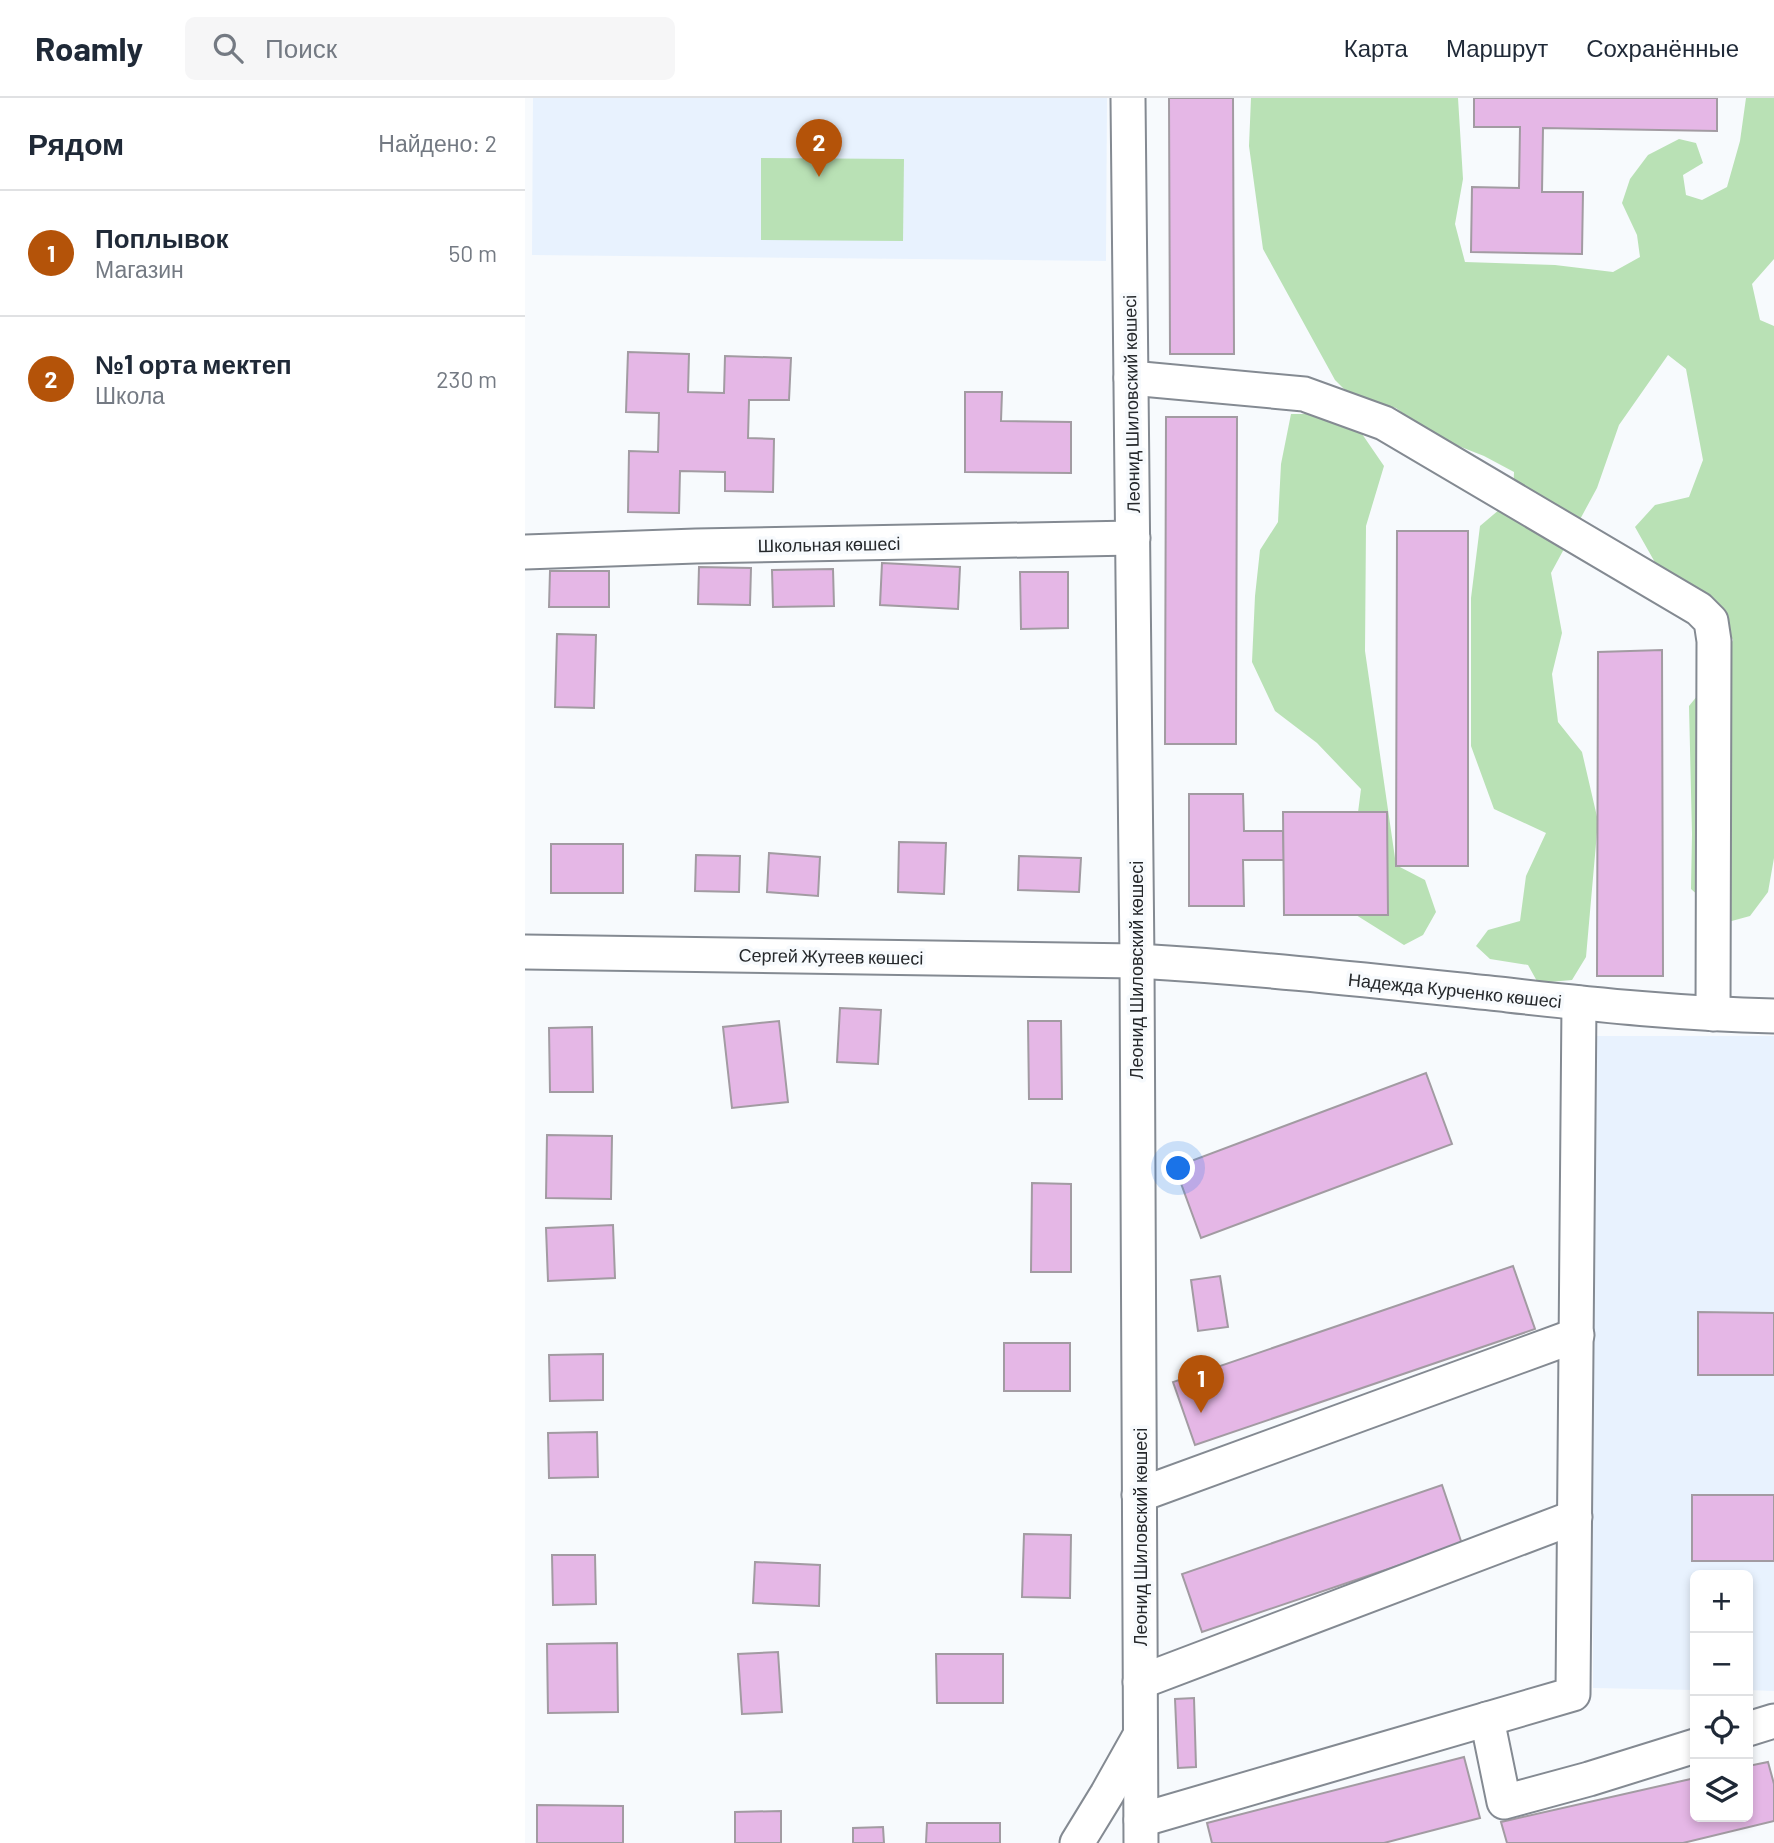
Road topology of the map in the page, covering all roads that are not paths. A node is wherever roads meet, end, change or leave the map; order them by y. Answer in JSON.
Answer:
{"nodes":[{"id":1,"x":1128,"y":98,"type":"edge"},
{"id":2,"x":1131,"y":378,"type":"junction"},
{"id":3,"x":1133,"y":538,"type":"junction"},
{"id":4,"x":525,"y":552,"type":"edge"},
{"id":5,"x":525,"y":952,"type":"edge"},
{"id":6,"x":1137,"y":961,"type":"junction"},
{"id":7,"x":1579,"y":1003,"type":"junction"},
{"id":8,"x":1713,"y":1014,"type":"junction"},
{"id":9,"x":1774,"y":1016,"type":"edge"},
{"id":10,"x":1577,"y":1335,"type":"junction"},
{"id":11,"x":1139,"y":1495,"type":"junction"},
{"id":12,"x":1575,"y":1517,"type":"junction"},
{"id":13,"x":1140,"y":1682,"type":"junction"},
{"id":14,"x":1487,"y":1719,"type":"junction"},
{"id":15,"x":1774,"y":1721,"type":"edge"},
{"id":16,"x":1753,"y":1727,"type":"edge"},
{"id":17,"x":1140,"y":1734,"type":"junction"},
{"id":18,"x":1690,"y":1748,"type":"edge"},
{"id":19,"x":1141,"y":1831,"type":"edge"},
{"id":20,"x":1077,"y":1843,"type":"edge"}],
"edges":[{"from":1,"to":2,"type":"street","name":"Леонид Шиловский көшесі"},
{"from":2,"to":3,"type":"street","name":"Леонид Шиловский көшесі"},
{"from":2,"to":8,"type":"street"},
{"from":3,"to":4,"type":"street","name":"Школьная көшесі"},
{"from":3,"to":6,"type":"street","name":"Леонид Шиловский көшесі"},
{"from":5,"to":6,"type":"street","name":"Сергей Жутеев көшесі"},
{"from":6,"to":7,"type":"street","name":"Надежда Курченко көшесі"},
{"from":6,"to":11,"type":"street","name":"Леонид Шиловский көшесі"},
{"from":7,"to":8,"type":"street","name":"Надежда Курченко көшесі"},
{"from":7,"to":10,"type":"street"},
{"from":8,"to":9,"type":"street","name":"Надежда Курченко көшесі"},
{"from":10,"to":11,"type":"street"},
{"from":10,"to":12,"type":"street"},
{"from":11,"to":13,"type":"street","name":"Леонид Шиловский көшесі"},
{"from":12,"to":13,"type":"street"},
{"from":12,"to":14,"type":"street"},
{"from":13,"to":17,"type":"street","name":"Леонид Шиловский көшесі"},
{"from":14,"to":18,"type":"street"},
{"from":14,"to":19,"type":"street"},
{"from":15,"to":16,"type":"street"},
{"from":17,"to":19,"type":"street","name":"Леонид Шиловский көшесі"},
{"from":17,"to":20,"type":"street"}]}
